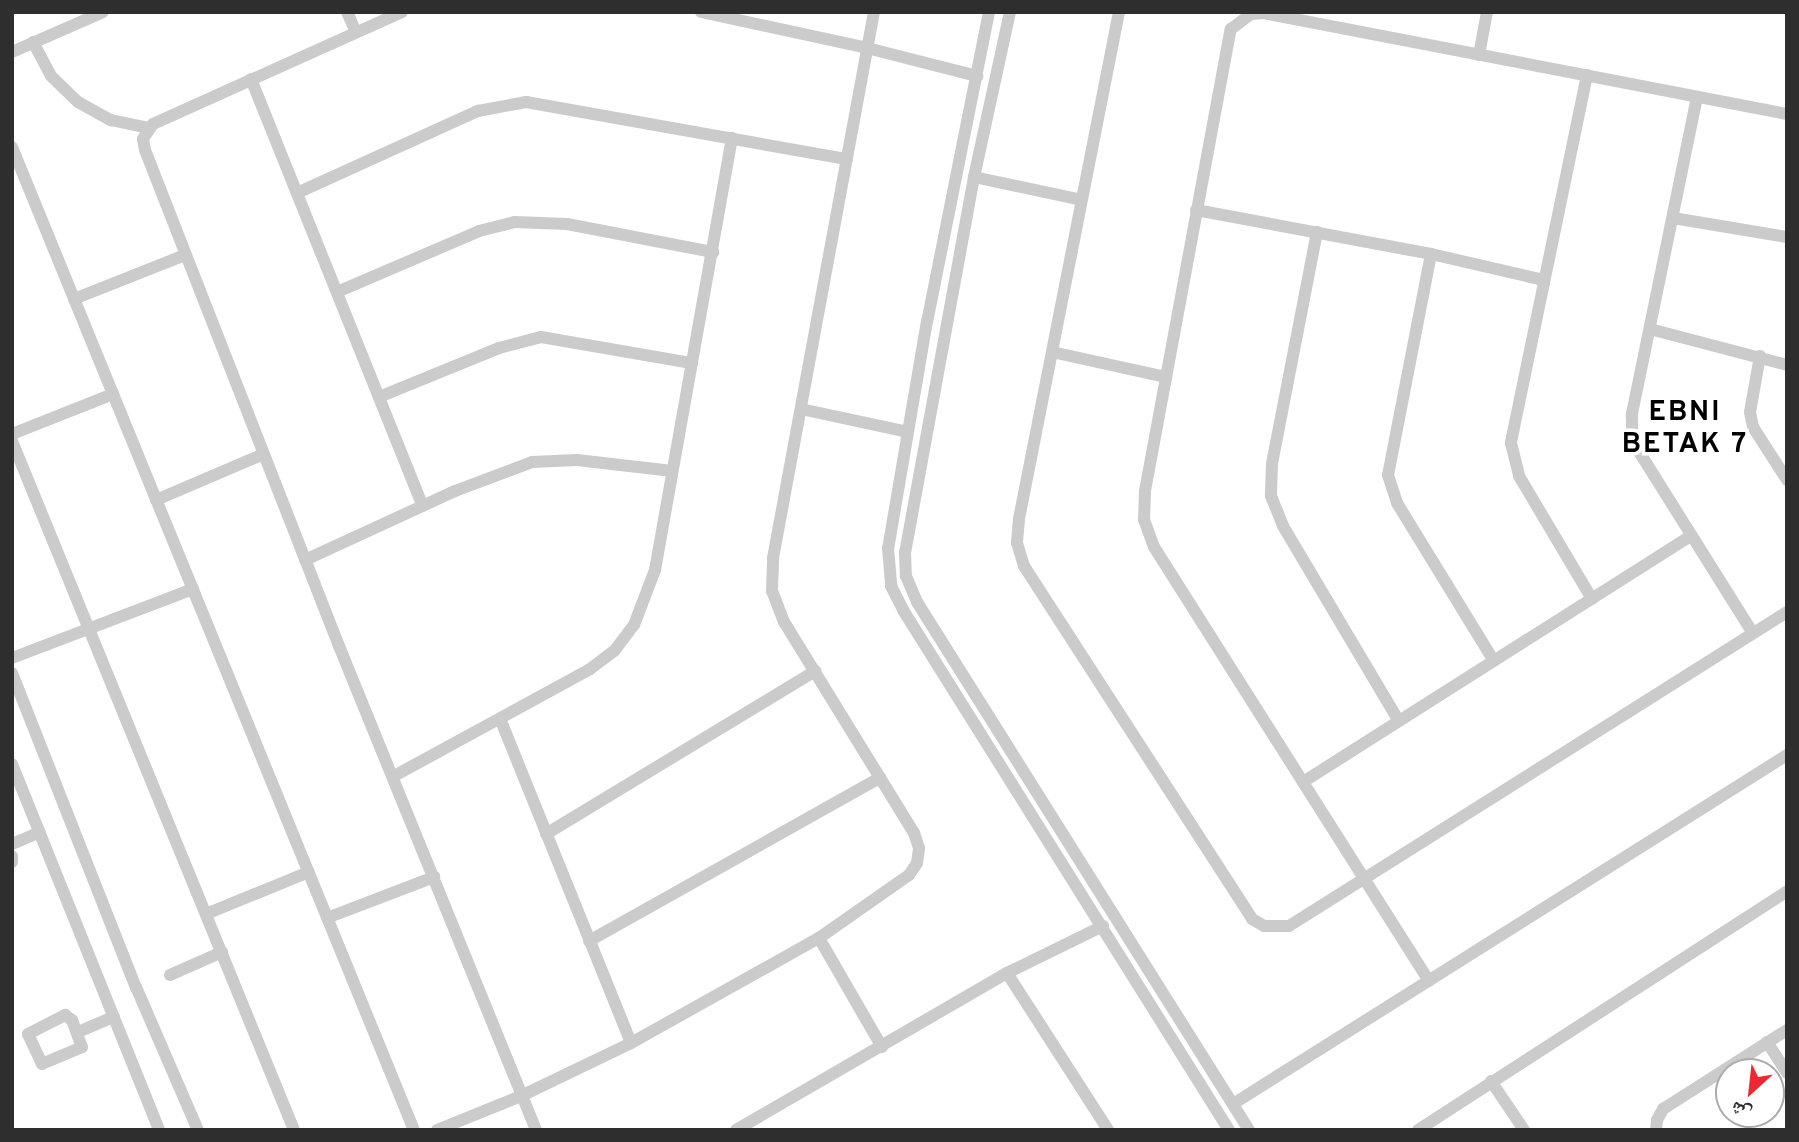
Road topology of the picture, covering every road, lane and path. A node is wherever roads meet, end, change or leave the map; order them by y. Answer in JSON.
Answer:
{"nodes":[{"id":1,"x":103,"y":12,"type":"edge"},
{"id":2,"x":347,"y":12,"type":"edge"},
{"id":3,"x":402,"y":12,"type":"edge"},
{"id":4,"x":701,"y":12,"type":"edge"},
{"id":5,"x":873,"y":12,"type":"edge"},
{"id":6,"x":989,"y":12,"type":"edge"},
{"id":7,"x":1010,"y":12,"type":"edge"},
{"id":8,"x":1119,"y":12,"type":"edge"},
{"id":9,"x":1487,"y":12,"type":"edge"},
{"id":10,"x":356,"y":32,"type":"junction"},
{"id":11,"x":33,"y":42,"type":"junction"},
{"id":12,"x":867,"y":48,"type":"junction"},
{"id":13,"x":12,"y":52,"type":"edge"},
{"id":14,"x":1479,"y":55,"type":"junction"},
{"id":15,"x":1587,"y":75,"type":"junction"},
{"id":16,"x":977,"y":76,"type":"junction"},
{"id":17,"x":251,"y":79,"type":"junction"},
{"id":18,"x":1697,"y":97,"type":"junction"},
{"id":19,"x":1787,"y":114,"type":"edge"},
{"id":20,"x":148,"y":128,"type":"junction"},
{"id":21,"x":732,"y":138,"type":"junction"},
{"id":22,"x":12,"y":147,"type":"edge"},
{"id":23,"x":847,"y":159,"type":"junction"},
{"id":24,"x":17,"y":175,"type":"edge"},
{"id":25,"x":974,"y":177,"type":"junction"},
{"id":26,"x":297,"y":193,"type":"junction"},
{"id":27,"x":1082,"y":200,"type":"junction"},
{"id":28,"x":1196,"y":210,"type":"junction"},
{"id":29,"x":1672,"y":218,"type":"junction"},
{"id":30,"x":1317,"y":233,"type":"junction"},
{"id":31,"x":1787,"y":237,"type":"edge"},
{"id":32,"x":713,"y":252,"type":"junction"},
{"id":33,"x":1431,"y":254,"type":"junction"},
{"id":34,"x":185,"y":255,"type":"junction"},
{"id":35,"x":1544,"y":280,"type":"junction"},
{"id":36,"x":337,"y":292,"type":"junction"},
{"id":37,"x":74,"y":299,"type":"junction"},
{"id":38,"x":928,"y":321,"type":"junction"},
{"id":39,"x":947,"y":324,"type":"junction"},
{"id":40,"x":1650,"y":329,"type":"junction"},
{"id":41,"x":1052,"y":352,"type":"junction"},
{"id":42,"x":1760,"y":356,"type":"junction"},
{"id":43,"x":692,"y":363,"type":"junction"},
{"id":44,"x":1787,"y":365,"type":"edge"},
{"id":45,"x":1166,"y":377,"type":"junction"},
{"id":46,"x":113,"y":394,"type":"junction"},
{"id":47,"x":379,"y":397,"type":"junction"},
{"id":48,"x":801,"y":410,"type":"junction"},
{"id":49,"x":908,"y":432,"type":"junction"},
{"id":50,"x":12,"y":434,"type":"edge"},
{"id":51,"x":12,"y":441,"type":"edge"},
{"id":52,"x":264,"y":454,"type":"junction"},
{"id":53,"x":672,"y":471,"type":"junction"},
{"id":54,"x":1787,"y":480,"type":"edge"},
{"id":55,"x":156,"y":500,"type":"junction"},
{"id":56,"x":423,"y":506,"type":"junction"},
{"id":57,"x":1691,"y":536,"type":"junction"},
{"id":58,"x":305,"y":560,"type":"junction"},
{"id":59,"x":193,"y":589,"type":"junction"},
{"id":60,"x":1592,"y":599,"type":"junction"},
{"id":61,"x":1787,"y":612,"type":"edge"},
{"id":62,"x":89,"y":629,"type":"junction"},
{"id":63,"x":1753,"y":634,"type":"junction"},
{"id":64,"x":12,"y":658,"type":"edge"},
{"id":65,"x":1494,"y":661,"type":"junction"},
{"id":66,"x":815,"y":671,"type":"junction"},
{"id":67,"x":12,"y":673,"type":"edge"},
{"id":68,"x":500,"y":720,"type":"junction"},
{"id":69,"x":1399,"y":721,"type":"junction"},
{"id":70,"x":1787,"y":755,"type":"edge"},
{"id":71,"x":12,"y":764,"type":"edge"},
{"id":72,"x":394,"y":776,"type":"junction"},
{"id":73,"x":880,"y":778,"type":"junction"},
{"id":74,"x":1303,"y":782,"type":"junction"},
{"id":75,"x":40,"y":832,"type":"junction"},
{"id":76,"x":546,"y":834,"type":"junction"},
{"id":77,"x":12,"y":844,"type":"edge"},
{"id":78,"x":12,"y":856,"type":"edge"},
{"id":79,"x":12,"y":862,"type":"edge"},
{"id":80,"x":309,"y":872,"type":"junction"},
{"id":81,"x":434,"y":877,"type":"junction"},
{"id":82,"x":1364,"y":879,"type":"junction"},
{"id":83,"x":1787,"y":891,"type":"edge"},
{"id":84,"x":206,"y":914,"type":"junction"},
{"id":85,"x":327,"y":918,"type":"junction"},
{"id":86,"x":1103,"y":926,"type":"junction"},
{"id":87,"x":819,"y":938,"type":"junction"},
{"id":88,"x":589,"y":941,"type":"junction"},
{"id":89,"x":222,"y":952,"type":"junction"},
{"id":90,"x":1007,"y":973,"type":"junction"},
{"id":91,"x":170,"y":975,"type":"dead end"},
{"id":92,"x":1429,"y":981,"type":"junction"},
{"id":93,"x":114,"y":1017,"type":"junction"},
{"id":94,"x":1787,"y":1030,"type":"edge"},
{"id":95,"x":78,"y":1031,"type":"junction"},
{"id":96,"x":1767,"y":1042,"type":"junction"},
{"id":97,"x":631,"y":1043,"type":"junction"},
{"id":98,"x":882,"y":1047,"type":"junction"},
{"id":99,"x":1787,"y":1073,"type":"edge"},
{"id":100,"x":1491,"y":1080,"type":"junction"},
{"id":101,"x":521,"y":1096,"type":"junction"},
{"id":102,"x":1233,"y":1104,"type":"junction"},
{"id":103,"x":159,"y":1130,"type":"edge"},
{"id":104,"x":198,"y":1130,"type":"edge"},
{"id":105,"x":294,"y":1130,"type":"edge"},
{"id":106,"x":414,"y":1130,"type":"edge"},
{"id":107,"x":438,"y":1130,"type":"edge"},
{"id":108,"x":536,"y":1130,"type":"edge"},
{"id":109,"x":736,"y":1130,"type":"edge"},
{"id":110,"x":1108,"y":1130,"type":"edge"},
{"id":111,"x":1229,"y":1130,"type":"edge"},
{"id":112,"x":1249,"y":1130,"type":"edge"},
{"id":113,"x":1418,"y":1130,"type":"edge"},
{"id":114,"x":1524,"y":1130,"type":"edge"},
{"id":115,"x":1656,"y":1130,"type":"edge"}],
"edges":[{"from":1,"to":11,"type":"street"},
{"from":2,"to":10,"type":"street"},
{"from":3,"to":10,"type":"street"},
{"from":4,"to":12,"type":"street"},
{"from":5,"to":12,"type":"street"},
{"from":6,"to":16,"type":"street"},
{"from":7,"to":25,"type":"street"},
{"from":8,"to":27,"type":"street"},
{"from":9,"to":14,"type":"street"},
{"from":10,"to":17,"type":"street"},
{"from":11,"to":13,"type":"street"},
{"from":11,"to":20,"type":"street"},
{"from":12,"to":16,"type":"street"},
{"from":12,"to":23,"type":"street"},
{"from":14,"to":15,"type":"street"},
{"from":14,"to":28,"type":"street"},
{"from":15,"to":18,"type":"street"},
{"from":15,"to":35,"type":"street"},
{"from":16,"to":38,"type":"street"},
{"from":17,"to":20,"type":"street"},
{"from":17,"to":26,"type":"street"},
{"from":18,"to":19,"type":"street"},
{"from":18,"to":29,"type":"street"},
{"from":20,"to":34,"type":"street"},
{"from":21,"to":23,"type":"street"},
{"from":21,"to":26,"type":"street"},
{"from":21,"to":32,"type":"street"},
{"from":22,"to":24,"type":"street"},
{"from":23,"to":48,"type":"street"},
{"from":24,"to":37,"type":"street"},
{"from":25,"to":27,"type":"street"},
{"from":25,"to":39,"type":"street"},
{"from":26,"to":36,"type":"street"},
{"from":27,"to":41,"type":"street"},
{"from":28,"to":30,"type":"street"},
{"from":28,"to":45,"type":"street"},
{"from":29,"to":31,"type":"street"},
{"from":29,"to":40,"type":"street"},
{"from":30,"to":33,"type":"street"},
{"from":30,"to":69,"type":"street"},
{"from":32,"to":36,"type":"street"},
{"from":32,"to":43,"type":"street"},
{"from":33,"to":35,"type":"street"},
{"from":33,"to":65,"type":"street"},
{"from":34,"to":37,"type":"street"},
{"from":34,"to":52,"type":"street"},
{"from":35,"to":60,"type":"street"},
{"from":36,"to":47,"type":"street"},
{"from":37,"to":46,"type":"street"},
{"from":38,"to":39,"type":"street"},
{"from":38,"to":49,"type":"street"},
{"from":39,"to":102,"type":"street"},
{"from":40,"to":42,"type":"street"},
{"from":40,"to":57,"type":"street"},
{"from":41,"to":45,"type":"street"},
{"from":41,"to":82,"type":"street"},
{"from":42,"to":44,"type":"street"},
{"from":42,"to":54,"type":"street"},
{"from":43,"to":47,"type":"street"},
{"from":43,"to":53,"type":"street"},
{"from":45,"to":74,"type":"street"},
{"from":46,"to":50,"type":"street"},
{"from":46,"to":55,"type":"street"},
{"from":47,"to":56,"type":"street"},
{"from":48,"to":49,"type":"street"},
{"from":48,"to":66,"type":"street"},
{"from":49,"to":86,"type":"street"},
{"from":51,"to":62,"type":"street"},
{"from":52,"to":55,"type":"street"},
{"from":52,"to":58,"type":"street"},
{"from":53,"to":56,"type":"street"},
{"from":53,"to":68,"type":"street"},
{"from":55,"to":59,"type":"street"},
{"from":56,"to":58,"type":"street"},
{"from":57,"to":60,"type":"street"},
{"from":57,"to":63,"type":"street"},
{"from":58,"to":72,"type":"street"},
{"from":59,"to":62,"type":"street"},
{"from":59,"to":80,"type":"street"},
{"from":60,"to":65,"type":"street"},
{"from":61,"to":63,"type":"street"},
{"from":62,"to":64,"type":"street"},
{"from":62,"to":84,"type":"street"},
{"from":63,"to":82,"type":"street"},
{"from":65,"to":69,"type":"street"},
{"from":66,"to":73,"type":"street"},
{"from":66,"to":76,"type":"street"},
{"from":67,"to":104,"type":"street"},
{"from":68,"to":72,"type":"street"},
{"from":68,"to":76,"type":"street"},
{"from":69,"to":74,"type":"street"},
{"from":70,"to":92,"type":"street"},
{"from":71,"to":75,"type":"street"},
{"from":72,"to":81,"type":"street"},
{"from":73,"to":87,"type":"street"},
{"from":73,"to":88,"type":"street"},
{"from":74,"to":82,"type":"street"},
{"from":75,"to":77,"type":"street"},
{"from":75,"to":93,"type":"street"},
{"from":76,"to":88,"type":"street"},
{"from":78,"to":79,"type":"street"},
{"from":80,"to":84,"type":"street"},
{"from":80,"to":85,"type":"street"},
{"from":81,"to":85,"type":"street"},
{"from":81,"to":101,"type":"street"},
{"from":82,"to":92,"type":"street"},
{"from":83,"to":100,"type":"street"},
{"from":84,"to":89,"type":"street"},
{"from":85,"to":106,"type":"street"},
{"from":86,"to":90,"type":"street"},
{"from":86,"to":111,"type":"street"},
{"from":87,"to":97,"type":"street"},
{"from":87,"to":98,"type":"street"},
{"from":88,"to":97,"type":"street"},
{"from":89,"to":91,"type":"street"},
{"from":89,"to":105,"type":"street"},
{"from":90,"to":98,"type":"street"},
{"from":90,"to":110,"type":"street"},
{"from":92,"to":102,"type":"street"},
{"from":93,"to":95,"type":"street"},
{"from":93,"to":103,"type":"street"},
{"from":94,"to":96,"type":"street"},
{"from":95,"to":95,"type":"street"},
{"from":96,"to":99,"type":"street"},
{"from":96,"to":115,"type":"street"},
{"from":97,"to":101,"type":"street"},
{"from":98,"to":109,"type":"street"},
{"from":100,"to":113,"type":"street"},
{"from":100,"to":114,"type":"street"},
{"from":101,"to":107,"type":"street"},
{"from":101,"to":108,"type":"street"},
{"from":102,"to":112,"type":"street"}]}
